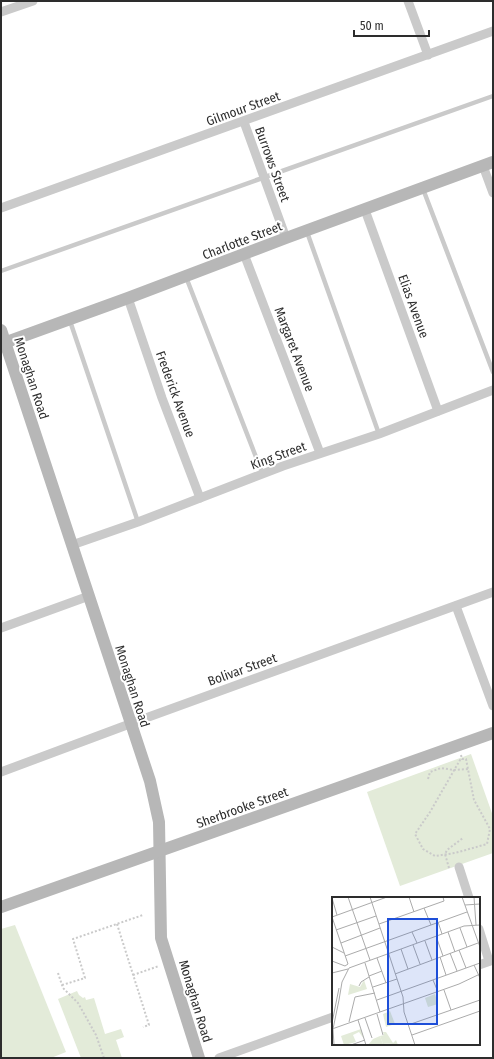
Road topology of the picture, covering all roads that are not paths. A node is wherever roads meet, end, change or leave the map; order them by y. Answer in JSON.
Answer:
{"nodes":[{"id":1,"x":33,"y":1,"type":"edge"},
{"id":2,"x":408,"y":1,"type":"edge"},
{"id":3,"x":1,"y":12,"type":"edge"},
{"id":4,"x":493,"y":31,"type":"edge"},
{"id":5,"x":428,"y":55,"type":"junction"},
{"id":6,"x":493,"y":96,"type":"edge"},
{"id":7,"x":244,"y":122,"type":"junction"},
{"id":8,"x":488,"y":164,"type":"edge"},
{"id":9,"x":264,"y":177,"type":"junction"},
{"id":10,"x":423,"y":189,"type":"junction"},
{"id":11,"x":493,"y":193,"type":"edge"},
{"id":12,"x":1,"y":208,"type":"edge"},
{"id":13,"x":365,"y":210,"type":"junction"},
{"id":14,"x":306,"y":231,"type":"junction"},
{"id":15,"x":286,"y":238,"type":"junction"},
{"id":16,"x":244,"y":254,"type":"junction"},
{"id":17,"x":1,"y":271,"type":"edge"},
{"id":18,"x":186,"y":276,"type":"junction"},
{"id":19,"x":128,"y":298,"type":"junction"},
{"id":20,"x":70,"y":320,"type":"junction"},
{"id":21,"x":1,"y":330,"type":"edge"},
{"id":22,"x":3,"y":344,"type":"edge"},
{"id":23,"x":493,"y":372,"type":"edge"},
{"id":24,"x":493,"y":390,"type":"edge"},
{"id":25,"x":438,"y":411,"type":"junction"},
{"id":26,"x":379,"y":434,"type":"junction"},
{"id":27,"x":320,"y":453,"type":"junction"},
{"id":28,"x":263,"y":474,"type":"junction"},
{"id":29,"x":200,"y":498,"type":"junction"},
{"id":30,"x":138,"y":522,"type":"junction"},
{"id":31,"x":72,"y":545,"type":"junction"},
{"id":32,"x":493,"y":592,"type":"edge"},
{"id":33,"x":89,"y":596,"type":"junction"},
{"id":34,"x":456,"y":606,"type":"junction"},
{"id":35,"x":1,"y":628,"type":"edge"},
{"id":36,"x":493,"y":706,"type":"edge"},
{"id":37,"x":131,"y":724,"type":"junction"},
{"id":38,"x":493,"y":733,"type":"edge"},
{"id":39,"x":1,"y":772,"type":"edge"},
{"id":40,"x":159,"y":852,"type":"junction"},
{"id":41,"x":455,"y":869,"type":"road end"},
{"id":42,"x":469,"y":897,"type":"edge"},
{"id":43,"x":1,"y":907,"type":"edge"},
{"id":44,"x":480,"y":932,"type":"edge"},
{"id":45,"x":491,"y":961,"type":"edge"},
{"id":46,"x":480,"y":965,"type":"edge"},
{"id":47,"x":332,"y":1017,"type":"edge"},
{"id":48,"x":199,"y":1058,"type":"edge"},
{"id":49,"x":219,"y":1058,"type":"edge"}],
"edges":[{"from":1,"to":3,"type":"street"},
{"from":2,"to":5,"type":"street"},
{"from":4,"to":5,"type":"street","name":"Gilmour Street"},
{"from":5,"to":7,"type":"street","name":"Gilmour Street"},
{"from":6,"to":9,"type":"lane"},
{"from":7,"to":9,"type":"street","name":"Burrows Street"},
{"from":7,"to":12,"type":"street","name":"Gilmour Street"},
{"from":8,"to":10,"type":"main road","name":"Charlotte Street"},
{"from":8,"to":11,"type":"street"},
{"from":9,"to":15,"type":"street","name":"Burrows Street"},
{"from":9,"to":17,"type":"lane"},
{"from":10,"to":13,"type":"main road","name":"Charlotte Street"},
{"from":10,"to":23,"type":"lane"},
{"from":13,"to":14,"type":"main road","name":"Charlotte Street"},
{"from":13,"to":25,"type":"street","name":"Elias Avenue"},
{"from":14,"to":15,"type":"main road","name":"Charlotte Street"},
{"from":14,"to":26,"type":"lane"},
{"from":15,"to":16,"type":"main road","name":"Charlotte Street"},
{"from":16,"to":18,"type":"main road","name":"Charlotte Street"},
{"from":16,"to":27,"type":"street","name":"Margaret Avenue"},
{"from":18,"to":19,"type":"main road","name":"Charlotte Street"},
{"from":18,"to":28,"type":"lane"},
{"from":19,"to":20,"type":"main road","name":"Charlotte Street"},
{"from":19,"to":29,"type":"street","name":"Frederick Avenue"},
{"from":20,"to":22,"type":"main road","name":"Charlotte Street"},
{"from":20,"to":30,"type":"lane"},
{"from":21,"to":22,"type":"main road","name":"Monaghan Road"},
{"from":22,"to":31,"type":"main road","name":"Monaghan Road"},
{"from":24,"to":25,"type":"street","name":"King Street"},
{"from":25,"to":26,"type":"street","name":"King Street"},
{"from":26,"to":27,"type":"street","name":"King Street"},
{"from":27,"to":28,"type":"street","name":"King Street"},
{"from":28,"to":29,"type":"street","name":"King Street"},
{"from":29,"to":30,"type":"street","name":"King Street"},
{"from":30,"to":31,"type":"street","name":"King Street"},
{"from":31,"to":33,"type":"main road","name":"Monaghan Road"},
{"from":32,"to":34,"type":"street","name":"Bolivar Street"},
{"from":33,"to":35,"type":"street"},
{"from":33,"to":37,"type":"main road","name":"Monaghan Road"},
{"from":34,"to":36,"type":"street"},
{"from":34,"to":37,"type":"street","name":"Bolivar Street"},
{"from":37,"to":39,"type":"street","name":"Bolivar Street"},
{"from":37,"to":40,"type":"main road","name":"Monaghan Road"},
{"from":38,"to":40,"type":"main road","name":"Sherbrooke Street"},
{"from":40,"to":43,"type":"main road","name":"Sherbrooke Street"},
{"from":40,"to":48,"type":"main road","name":"Monaghan Road"},
{"from":41,"to":42,"type":"street"},
{"from":44,"to":45,"type":"street"},
{"from":45,"to":46,"type":"street"},
{"from":47,"to":49,"type":"street"}]}
